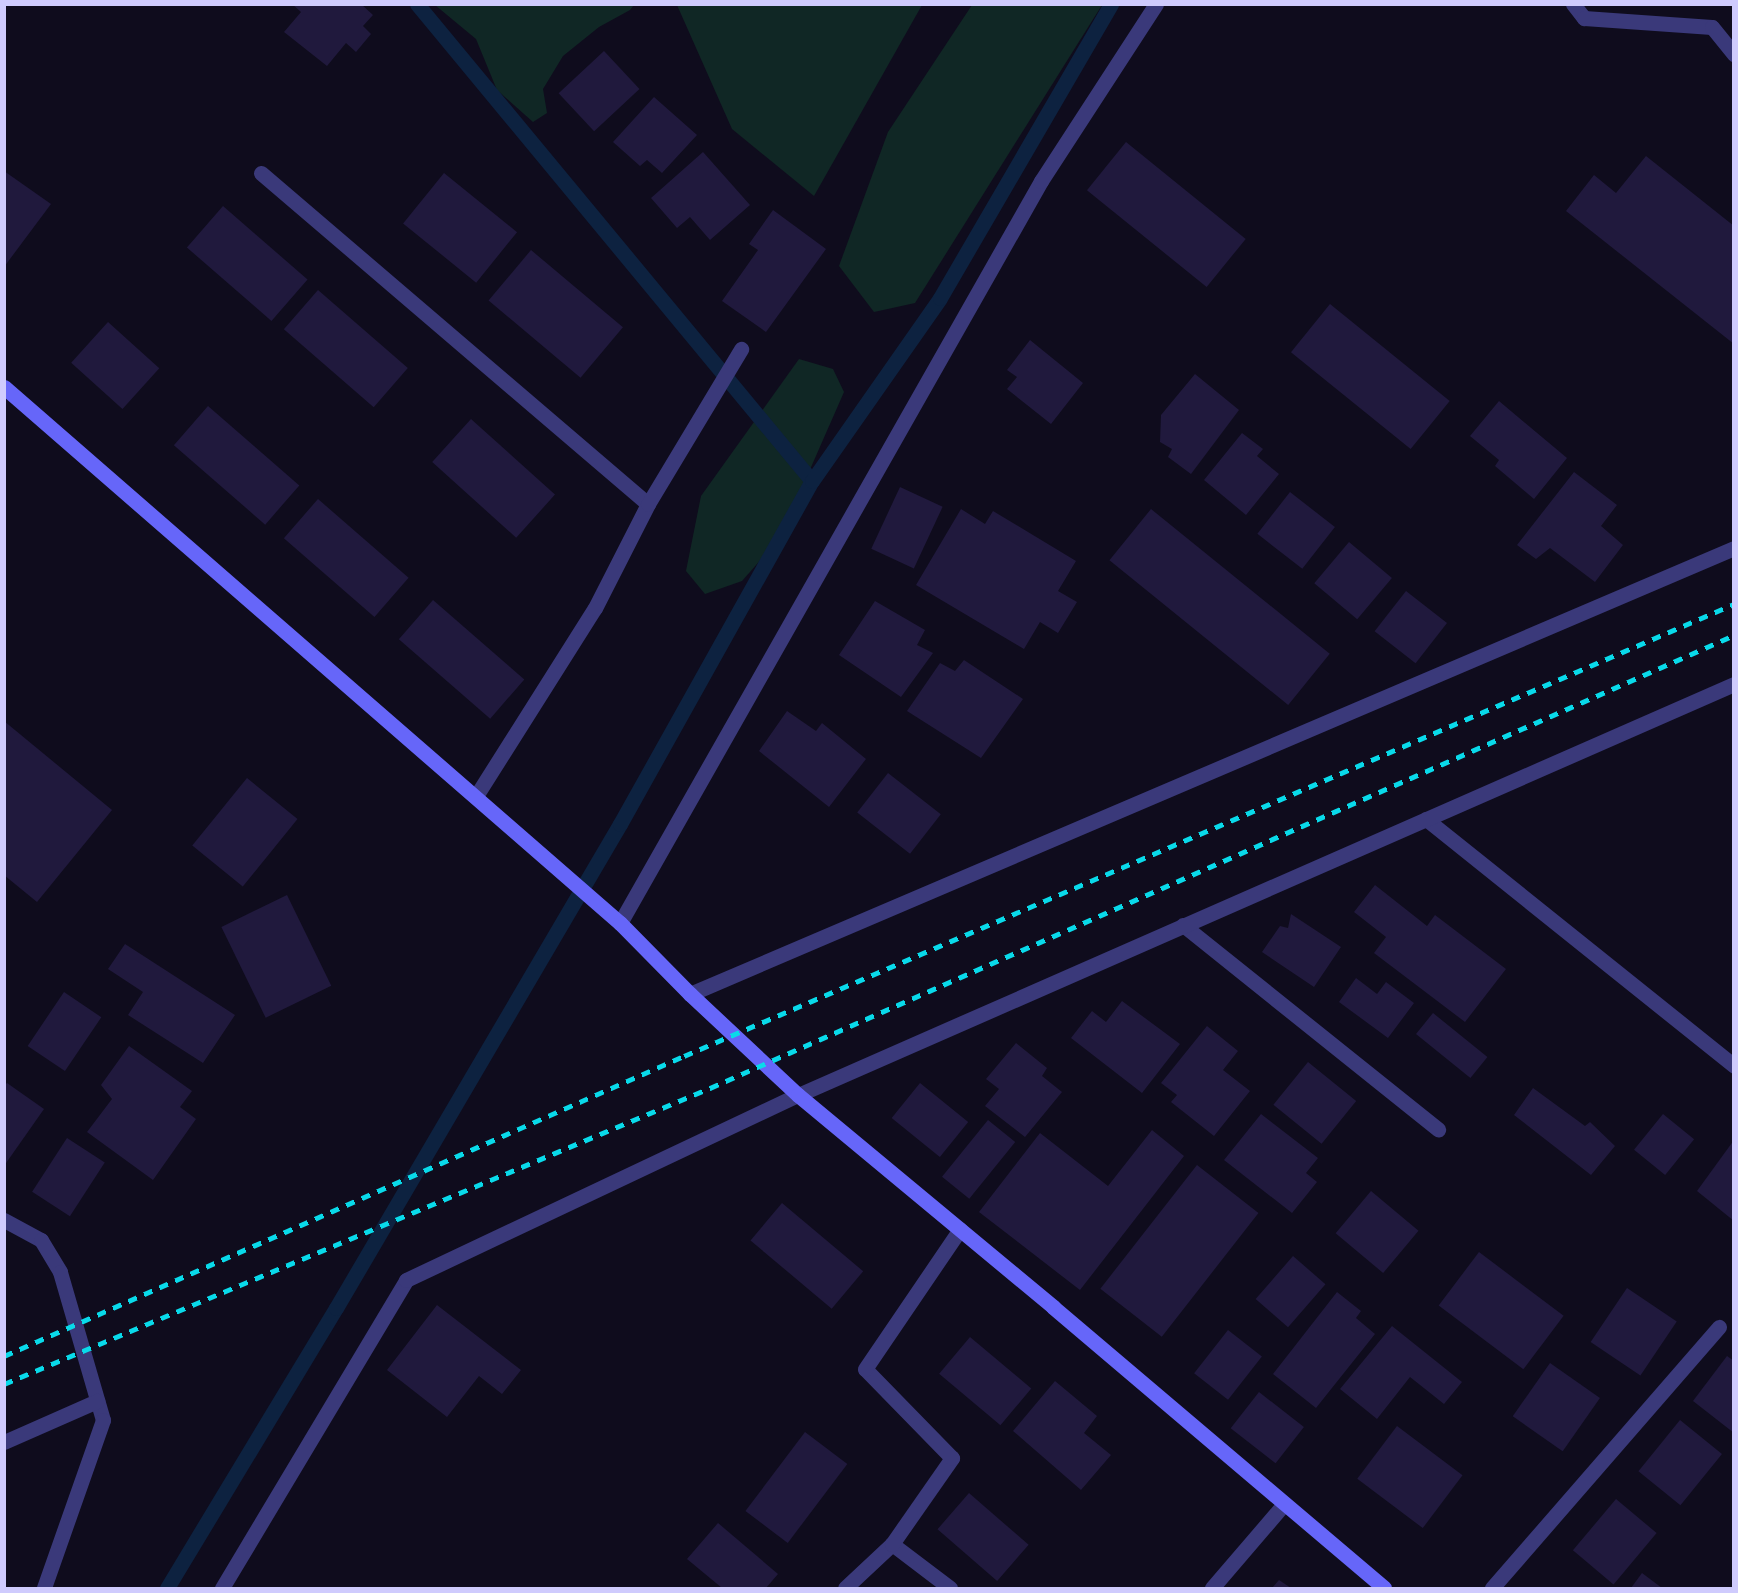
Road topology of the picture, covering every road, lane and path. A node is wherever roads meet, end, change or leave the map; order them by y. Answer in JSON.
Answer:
{"nodes":[{"id":1,"x":1155,"y":4,"type":"edge"},
{"id":2,"x":1573,"y":4,"type":"edge"},
{"id":3,"x":1734,"y":54,"type":"edge"},
{"id":4,"x":261,"y":173,"type":"dead end"},
{"id":5,"x":741,"y":349,"type":"dead end"},
{"id":6,"x":4,"y":387,"type":"edge"},
{"id":7,"x":648,"y":504,"type":"junction"},
{"id":8,"x":1734,"y":549,"type":"edge"},
{"id":9,"x":1734,"y":684,"type":"edge"},
{"id":10,"x":476,"y":796,"type":"junction"},
{"id":11,"x":1426,"y":819,"type":"junction"},
{"id":12,"x":620,"y":923,"type":"junction"},
{"id":13,"x":1183,"y":926,"type":"junction"},
{"id":14,"x":690,"y":994,"type":"junction"},
{"id":15,"x":1734,"y":1066,"type":"edge"},
{"id":16,"x":798,"y":1095,"type":"junction"},
{"id":17,"x":1438,"y":1129,"type":"dead end"},
{"id":18,"x":4,"y":1220,"type":"edge"},
{"id":19,"x":960,"y":1230,"type":"junction"},
{"id":20,"x":1719,"y":1327,"type":"dead end"},
{"id":21,"x":97,"y":1401,"type":"junction"},
{"id":22,"x":4,"y":1442,"type":"edge"},
{"id":23,"x":1284,"y":1504,"type":"junction"},
{"id":24,"x":892,"y":1544,"type":"junction"},
{"id":25,"x":44,"y":1588,"type":"edge"},
{"id":26,"x":222,"y":1588,"type":"edge"},
{"id":27,"x":845,"y":1588,"type":"edge"},
{"id":28,"x":950,"y":1588,"type":"edge"},
{"id":29,"x":1212,"y":1588,"type":"edge"},
{"id":30,"x":1384,"y":1588,"type":"edge"},
{"id":31,"x":1492,"y":1588,"type":"edge"}],
"edges":[{"from":1,"to":12,"type":"street"},
{"from":2,"to":3,"type":"street"},
{"from":4,"to":7,"type":"street"},
{"from":5,"to":7,"type":"street"},
{"from":6,"to":10,"type":"street"},
{"from":7,"to":10,"type":"street"},
{"from":8,"to":14,"type":"street"},
{"from":9,"to":11,"type":"street"},
{"from":10,"to":12,"type":"street"},
{"from":11,"to":13,"type":"street"},
{"from":11,"to":15,"type":"street"},
{"from":12,"to":14,"type":"street"},
{"from":13,"to":16,"type":"street"},
{"from":13,"to":17,"type":"street"},
{"from":14,"to":16,"type":"street"},
{"from":16,"to":19,"type":"street"},
{"from":16,"to":26,"type":"street"},
{"from":18,"to":21,"type":"street"},
{"from":19,"to":23,"type":"street"},
{"from":19,"to":24,"type":"street"},
{"from":20,"to":31,"type":"street"},
{"from":21,"to":22,"type":"street"},
{"from":21,"to":25,"type":"street"},
{"from":23,"to":29,"type":"street"},
{"from":23,"to":30,"type":"street"},
{"from":24,"to":27,"type":"street"},
{"from":24,"to":28,"type":"street"}]}
